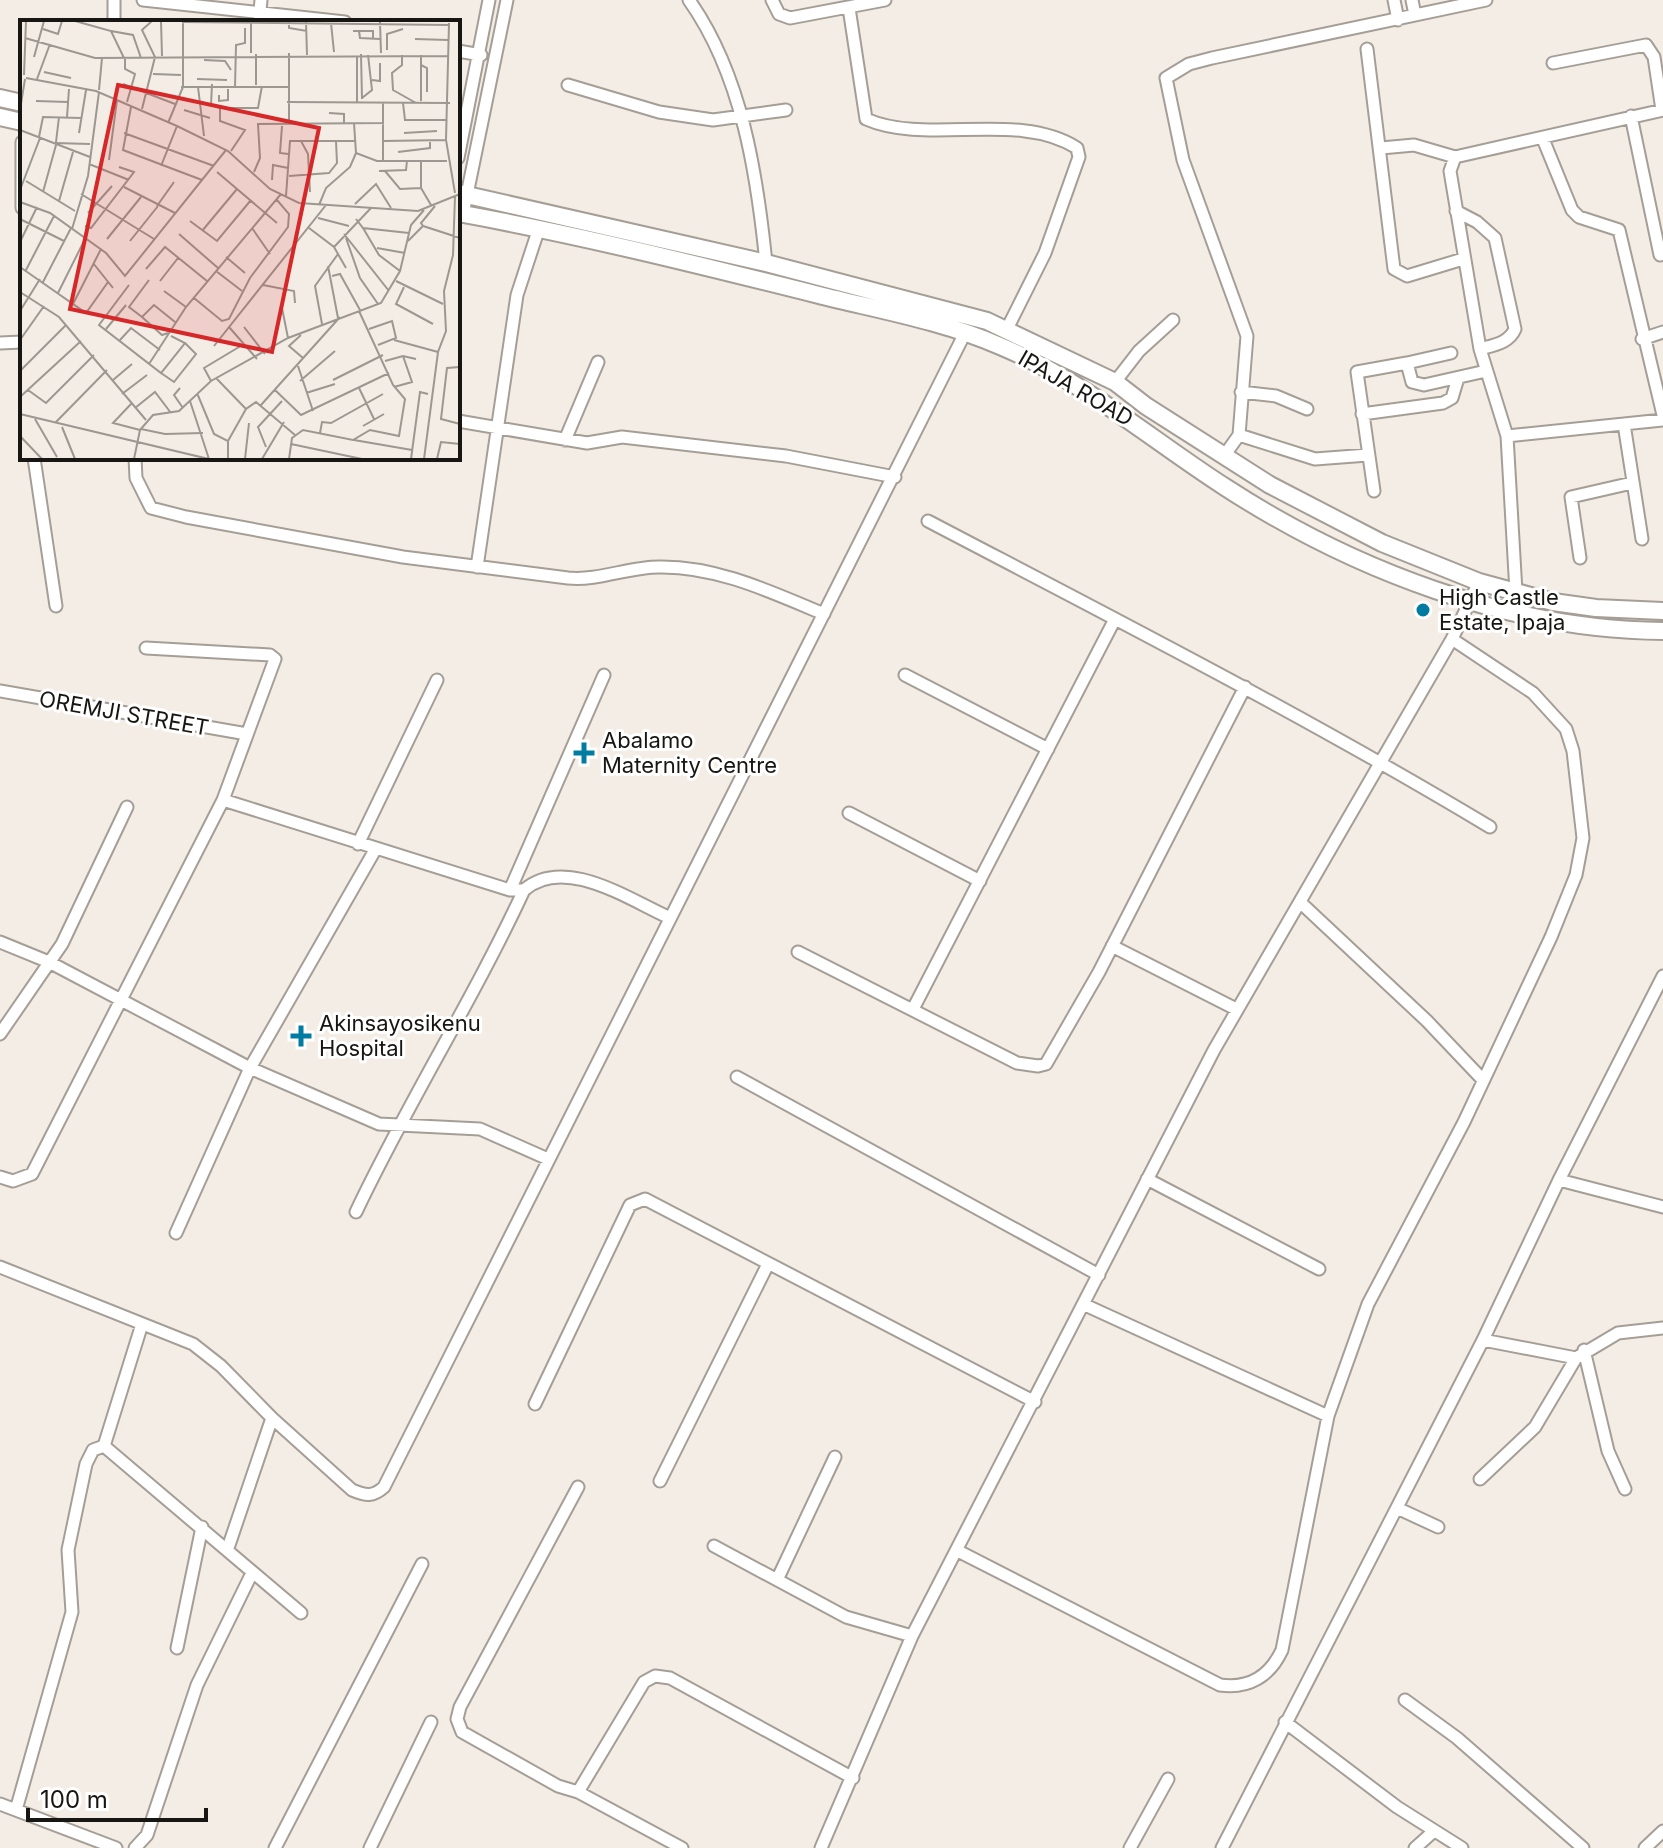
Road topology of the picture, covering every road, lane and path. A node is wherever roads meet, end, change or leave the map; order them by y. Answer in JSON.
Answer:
{"nodes":[{"id":1,"x":143,"y":0,"type":"edge"},
{"id":2,"x":489,"y":0,"type":"edge"},
{"id":3,"x":507,"y":0,"type":"edge"},
{"id":4,"x":689,"y":0,"type":"edge"},
{"id":5,"x":772,"y":0,"type":"edge"},
{"id":6,"x":1394,"y":0,"type":"edge"},
{"id":7,"x":1412,"y":0,"type":"edge"},
{"id":8,"x":1486,"y":0,"type":"edge"},
{"id":9,"x":878,"y":1,"type":"edge"},
{"id":10,"x":201,"y":8,"type":"junction"},
{"id":11,"x":849,"y":8,"type":"junction"},
{"id":12,"x":260,"y":12,"type":"edge"},
{"id":13,"x":1415,"y":15,"type":"junction"},
{"id":14,"x":198,"y":20,"type":"edge"},
{"id":15,"x":328,"y":20,"type":"edge"},
{"id":16,"x":1398,"y":20,"type":"junction"},
{"id":17,"x":1367,"y":49,"type":"dead end"},
{"id":18,"x":460,"y":51,"type":"edge"},
{"id":19,"x":481,"y":55,"type":"junction"},
{"id":20,"x":1553,"y":63,"type":"dead end"},
{"id":21,"x":568,"y":85,"type":"dead end"},
{"id":22,"x":12,"y":101,"type":"edge"},
{"id":23,"x":786,"y":110,"type":"dead end"},
{"id":24,"x":1662,"y":110,"type":"edge"},
{"id":25,"x":1631,"y":116,"type":"junction"},
{"id":26,"x":741,"y":118,"type":"junction"},
{"id":27,"x":10,"y":119,"type":"edge"},
{"id":28,"x":1543,"y":139,"type":"junction"},
{"id":29,"x":1381,"y":148,"type":"junction"},
{"id":30,"x":460,"y":149,"type":"edge"},
{"id":31,"x":1455,"y":157,"type":"junction"},
{"id":32,"x":463,"y":194,"type":"edge"},
{"id":33,"x":1456,"y":211,"type":"junction"},
{"id":34,"x":461,"y":213,"type":"edge"},
{"id":35,"x":539,"y":228,"type":"junction"},
{"id":36,"x":1660,"y":255,"type":"dead end"},
{"id":37,"x":1463,"y":259,"type":"junction"},
{"id":38,"x":766,"y":263,"type":"junction"},
{"id":39,"x":1173,"y":320,"type":"dead end"},
{"id":40,"x":1007,"y":329,"type":"junction"},
{"id":41,"x":1663,"y":332,"type":"edge"},
{"id":42,"x":965,"y":333,"type":"junction"},
{"id":43,"x":1642,"y":339,"type":"junction"},
{"id":44,"x":20,"y":342,"type":"edge"},
{"id":45,"x":0,"y":343,"type":"edge"},
{"id":46,"x":1480,"y":349,"type":"junction"},
{"id":47,"x":1451,"y":353,"type":"dead end"},
{"id":48,"x":598,"y":362,"type":"dead end"},
{"id":49,"x":1407,"y":363,"type":"junction"},
{"id":50,"x":1486,"y":371,"type":"junction"},
{"id":51,"x":1458,"y":378,"type":"junction"},
{"id":52,"x":1115,"y":382,"type":"junction"},
{"id":53,"x":1241,"y":392,"type":"junction"},
{"id":54,"x":1307,"y":409,"type":"dead end"},
{"id":55,"x":1362,"y":414,"type":"junction"},
{"id":56,"x":1663,"y":417,"type":"edge"},
{"id":57,"x":460,"y":421,"type":"edge"},
{"id":58,"x":1624,"y":424,"type":"junction"},
{"id":59,"x":498,"y":428,"type":"junction"},
{"id":60,"x":1239,"y":435,"type":"junction"},
{"id":61,"x":1507,"y":436,"type":"junction"},
{"id":62,"x":565,"y":440,"type":"junction"},
{"id":63,"x":1368,"y":455,"type":"junction"},
{"id":64,"x":1224,"y":456,"type":"junction"},
{"id":65,"x":34,"y":460,"type":"edge"},
{"id":66,"x":135,"y":460,"type":"edge"},
{"id":67,"x":895,"y":477,"type":"junction"},
{"id":68,"x":1632,"y":483,"type":"junction"},
{"id":69,"x":1374,"y":491,"type":"dead end"},
{"id":70,"x":928,"y":521,"type":"dead end"},
{"id":71,"x":1642,"y":539,"type":"dead end"},
{"id":72,"x":1580,"y":558,"type":"dead end"},
{"id":73,"x":477,"y":567,"type":"junction"},
{"id":74,"x":1479,"y":582,"type":"junction"},
{"id":75,"x":1516,"y":592,"type":"junction"},
{"id":76,"x":1470,"y":601,"type":"junction"},
{"id":77,"x":56,"y":606,"type":"dead end"},
{"id":78,"x":1663,"y":611,"type":"edge"},
{"id":79,"x":824,"y":614,"type":"junction"},
{"id":80,"x":1115,"y":619,"type":"junction"},
{"id":81,"x":1663,"y":631,"type":"edge"},
{"id":82,"x":1452,"y":639,"type":"junction"},
{"id":83,"x":146,"y":648,"type":"dead end"},
{"id":84,"x":604,"y":675,"type":"dead end"},
{"id":85,"x":905,"y":675,"type":"dead end"},
{"id":86,"x":437,"y":680,"type":"dead end"},
{"id":87,"x":1245,"y":687,"type":"junction"},
{"id":88,"x":0,"y":691,"type":"edge"},
{"id":89,"x":247,"y":734,"type":"junction"},
{"id":90,"x":1048,"y":749,"type":"junction"},
{"id":91,"x":1379,"y":760,"type":"junction"},
{"id":92,"x":223,"y":800,"type":"junction"},
{"id":93,"x":127,"y":807,"type":"dead end"},
{"id":94,"x":849,"y":813,"type":"dead end"},
{"id":95,"x":1490,"y":827,"type":"dead end"},
{"id":96,"x":358,"y":844,"type":"junction"},
{"id":97,"x":375,"y":850,"type":"junction"},
{"id":98,"x":980,"y":881,"type":"junction"},
{"id":99,"x":510,"y":890,"type":"junction"},
{"id":100,"x":524,"y":890,"type":"junction"},
{"id":101,"x":1301,"y":903,"type":"junction"},
{"id":102,"x":668,"y":917,"type":"junction"},
{"id":103,"x":0,"y":942,"type":"edge"},
{"id":104,"x":1112,"y":946,"type":"junction"},
{"id":105,"x":798,"y":952,"type":"dead end"},
{"id":106,"x":49,"y":962,"type":"junction"},
{"id":107,"x":1663,"y":976,"type":"edge"},
{"id":108,"x":120,"y":1001,"type":"junction"},
{"id":109,"x":913,"y":1009,"type":"junction"},
{"id":110,"x":1236,"y":1009,"type":"junction"},
{"id":111,"x":0,"y":1034,"type":"edge"},
{"id":112,"x":250,"y":1068,"type":"junction"},
{"id":113,"x":737,"y":1077,"type":"dead end"},
{"id":114,"x":1482,"y":1079,"type":"junction"},
{"id":115,"x":396,"y":1127,"type":"junction"},
{"id":116,"x":548,"y":1159,"type":"junction"},
{"id":117,"x":0,"y":1177,"type":"edge"},
{"id":118,"x":1147,"y":1179,"type":"junction"},
{"id":119,"x":1559,"y":1180,"type":"junction"},
{"id":120,"x":1663,"y":1207,"type":"edge"},
{"id":121,"x":356,"y":1212,"type":"dead end"},
{"id":122,"x":176,"y":1233,"type":"dead end"},
{"id":123,"x":768,"y":1264,"type":"junction"},
{"id":124,"x":1319,"y":1269,"type":"dead end"},
{"id":125,"x":1,"y":1271,"type":"edge"},
{"id":126,"x":1099,"y":1275,"type":"junction"},
{"id":127,"x":1085,"y":1305,"type":"junction"},
{"id":128,"x":142,"y":1324,"type":"junction"},
{"id":129,"x":1663,"y":1328,"type":"edge"},
{"id":130,"x":1483,"y":1340,"type":"junction"},
{"id":131,"x":1580,"y":1354,"type":"junction"},
{"id":132,"x":1035,"y":1402,"type":"junction"},
{"id":133,"x":535,"y":1404,"type":"dead end"},
{"id":134,"x":1328,"y":1416,"type":"junction"},
{"id":135,"x":272,"y":1418,"type":"junction"},
{"id":136,"x":104,"y":1446,"type":"junction"},
{"id":137,"x":835,"y":1457,"type":"dead end"},
{"id":138,"x":1480,"y":1479,"type":"dead end"},
{"id":139,"x":660,"y":1481,"type":"dead end"},
{"id":140,"x":578,"y":1487,"type":"dead end"},
{"id":141,"x":1625,"y":1489,"type":"dead end"},
{"id":142,"x":1397,"y":1508,"type":"junction"},
{"id":143,"x":202,"y":1527,"type":"junction"},
{"id":144,"x":1438,"y":1527,"type":"dead end"},
{"id":145,"x":714,"y":1546,"type":"dead end"},
{"id":146,"x":228,"y":1548,"type":"junction"},
{"id":147,"x":958,"y":1551,"type":"junction"},
{"id":148,"x":422,"y":1564,"type":"dead end"},
{"id":149,"x":252,"y":1573,"type":"junction"},
{"id":150,"x":777,"y":1580,"type":"junction"},
{"id":151,"x":301,"y":1613,"type":"dead end"},
{"id":152,"x":912,"y":1636,"type":"junction"},
{"id":153,"x":177,"y":1648,"type":"dead end"},
{"id":154,"x":1405,"y":1700,"type":"dead end"},
{"id":155,"x":431,"y":1722,"type":"dead end"},
{"id":156,"x":1285,"y":1722,"type":"junction"},
{"id":157,"x":853,"y":1778,"type":"junction"},
{"id":158,"x":1168,"y":1779,"type":"dead end"},
{"id":159,"x":578,"y":1792,"type":"junction"},
{"id":160,"x":0,"y":1804,"type":"edge"},
{"id":161,"x":16,"y":1810,"type":"junction"},
{"id":162,"x":1434,"y":1831,"type":"junction"},
{"id":163,"x":1663,"y":1831,"type":"edge"},
{"id":164,"x":116,"y":1848,"type":"edge"},
{"id":165,"x":135,"y":1848,"type":"edge"},
{"id":166,"x":275,"y":1848,"type":"edge"},
{"id":167,"x":370,"y":1848,"type":"edge"},
{"id":168,"x":682,"y":1848,"type":"edge"},
{"id":169,"x":821,"y":1848,"type":"edge"},
{"id":170,"x":1130,"y":1848,"type":"edge"},
{"id":171,"x":1222,"y":1848,"type":"edge"},
{"id":172,"x":1415,"y":1848,"type":"edge"},
{"id":173,"x":1462,"y":1848,"type":"edge"},
{"id":174,"x":1583,"y":1848,"type":"edge"},
{"id":175,"x":1645,"y":1848,"type":"edge"}],
"edges":[{"from":1,"to":10,"type":"street"},
{"from":2,"to":19,"type":"street"},
{"from":3,"to":32,"type":"street"},
{"from":4,"to":26,"type":"street"},
{"from":5,"to":11,"type":"street"},
{"from":6,"to":16,"type":"street"},
{"from":7,"to":13,"type":"street"},
{"from":8,"to":13,"type":"street"},
{"from":9,"to":11,"type":"street"},
{"from":10,"to":12,"type":"street"},
{"from":10,"to":14,"type":"street"},
{"from":11,"to":40,"type":"street"},
{"from":12,"to":15,"type":"street"},
{"from":13,"to":16,"type":"street"},
{"from":16,"to":53,"type":"street"},
{"from":17,"to":29,"type":"street"},
{"from":18,"to":19,"type":"street"},
{"from":19,"to":30,"type":"street"},
{"from":20,"to":24,"type":"street"},
{"from":21,"to":26,"type":"street"},
{"from":22,"to":27,"type":"main road"},
{"from":23,"to":26,"type":"street"},
{"from":24,"to":25,"type":"street"},
{"from":25,"to":28,"type":"street"},
{"from":25,"to":36,"type":"street"},
{"from":26,"to":38,"type":"street"},
{"from":28,"to":31,"type":"street"},
{"from":28,"to":43,"type":"street"},
{"from":29,"to":31,"type":"street"},
{"from":29,"to":37,"type":"street"},
{"from":31,"to":33,"type":"street"},
{"from":32,"to":34,"type":"street"},
{"from":32,"to":38,"type":"main road","name":"IPAJA ROAD"},
{"from":33,"to":37,"type":"street"},
{"from":33,"to":46,"type":"street"},
{"from":34,"to":35,"type":"main road","name":"IPAJA ROAD"},
{"from":35,"to":42,"type":"main road","name":"IPAJA ROAD"},
{"from":35,"to":59,"type":"street"},
{"from":37,"to":46,"type":"street"},
{"from":38,"to":40,"type":"main road","name":"IPAJA ROAD"},
{"from":39,"to":52,"type":"street"},
{"from":40,"to":52,"type":"main road","name":"IPAJA ROAD"},
{"from":41,"to":43,"type":"street"},
{"from":42,"to":67,"type":"street"},
{"from":42,"to":76,"type":"main road","name":"IPAJA ROAD"},
{"from":43,"to":56,"type":"street"},
{"from":44,"to":45,"type":"street"},
{"from":46,"to":50,"type":"street"},
{"from":47,"to":49,"type":"street"},
{"from":48,"to":62,"type":"street"},
{"from":49,"to":51,"type":"street"},
{"from":49,"to":55,"type":"street"},
{"from":50,"to":51,"type":"street"},
{"from":50,"to":61,"type":"street"},
{"from":51,"to":55,"type":"street"},
{"from":52,"to":64,"type":"main road","name":"IPAJA ROAD"},
{"from":53,"to":54,"type":"street"},
{"from":53,"to":60,"type":"street"},
{"from":55,"to":63,"type":"street"},
{"from":56,"to":58,"type":"street"},
{"from":57,"to":59,"type":"street"},
{"from":58,"to":61,"type":"street"},
{"from":58,"to":68,"type":"street"},
{"from":59,"to":62,"type":"street"},
{"from":59,"to":73,"type":"street"},
{"from":60,"to":63,"type":"street"},
{"from":60,"to":64,"type":"street"},
{"from":61,"to":75,"type":"street"},
{"from":62,"to":67,"type":"street"},
{"from":63,"to":69,"type":"street"},
{"from":64,"to":74,"type":"main road","name":"IPAJA ROAD"},
{"from":65,"to":77,"type":"street"},
{"from":66,"to":73,"type":"street"},
{"from":67,"to":79,"type":"street"},
{"from":68,"to":71,"type":"street"},
{"from":68,"to":72,"type":"street"},
{"from":70,"to":80,"type":"street"},
{"from":73,"to":79,"type":"street"},
{"from":74,"to":75,"type":"main road","name":"IPAJA ROAD"},
{"from":74,"to":76,"type":"street"},
{"from":75,"to":78,"type":"main road","name":"IPAJA ROAD"},
{"from":76,"to":81,"type":"main road","name":"IPAJA ROAD"},
{"from":76,"to":82,"type":"street"},
{"from":79,"to":102,"type":"street"},
{"from":80,"to":87,"type":"street"},
{"from":80,"to":90,"type":"street"},
{"from":82,"to":91,"type":"street"},
{"from":82,"to":114,"type":"street"},
{"from":83,"to":89,"type":"street"},
{"from":84,"to":99,"type":"street"},
{"from":85,"to":90,"type":"street"},
{"from":86,"to":96,"type":"street"},
{"from":87,"to":91,"type":"street"},
{"from":87,"to":104,"type":"street"},
{"from":88,"to":89,"type":"street","name":"OREMJI STREET"},
{"from":89,"to":92,"type":"street"},
{"from":90,"to":98,"type":"street"},
{"from":91,"to":95,"type":"street"},
{"from":91,"to":101,"type":"street"},
{"from":92,"to":96,"type":"street"},
{"from":92,"to":108,"type":"street"},
{"from":93,"to":106,"type":"street"},
{"from":94,"to":98,"type":"street"},
{"from":96,"to":97,"type":"street"},
{"from":97,"to":99,"type":"street"},
{"from":97,"to":112,"type":"street"},
{"from":98,"to":109,"type":"street"},
{"from":99,"to":100,"type":"street"},
{"from":100,"to":102,"type":"street"},
{"from":100,"to":115,"type":"street"},
{"from":101,"to":110,"type":"street"},
{"from":101,"to":114,"type":"street"},
{"from":102,"to":116,"type":"street"},
{"from":103,"to":106,"type":"street"},
{"from":104,"to":109,"type":"street"},
{"from":104,"to":110,"type":"street"},
{"from":105,"to":109,"type":"street"},
{"from":106,"to":108,"type":"street"},
{"from":106,"to":111,"type":"street"},
{"from":107,"to":119,"type":"street"},
{"from":108,"to":112,"type":"street"},
{"from":108,"to":117,"type":"street"},
{"from":110,"to":118,"type":"street"},
{"from":112,"to":115,"type":"street"},
{"from":112,"to":122,"type":"street"},
{"from":113,"to":126,"type":"street"},
{"from":114,"to":134,"type":"street"},
{"from":115,"to":116,"type":"street"},
{"from":115,"to":121,"type":"street"},
{"from":116,"to":135,"type":"street"},
{"from":118,"to":124,"type":"street"},
{"from":118,"to":126,"type":"street"},
{"from":119,"to":120,"type":"street"},
{"from":119,"to":130,"type":"street"},
{"from":123,"to":132,"type":"street"},
{"from":123,"to":133,"type":"street"},
{"from":123,"to":139,"type":"street"},
{"from":125,"to":128,"type":"street"},
{"from":126,"to":127,"type":"street"},
{"from":127,"to":132,"type":"street"},
{"from":127,"to":134,"type":"street"},
{"from":128,"to":135,"type":"street"},
{"from":128,"to":136,"type":"street"},
{"from":129,"to":131,"type":"street"},
{"from":130,"to":131,"type":"street"},
{"from":130,"to":142,"type":"street"},
{"from":131,"to":138,"type":"street"},
{"from":131,"to":141,"type":"street"},
{"from":132,"to":147,"type":"street"},
{"from":134,"to":147,"type":"street"},
{"from":135,"to":146,"type":"street"},
{"from":136,"to":143,"type":"street"},
{"from":136,"to":161,"type":"street"},
{"from":137,"to":150,"type":"street"},
{"from":140,"to":159,"type":"street"},
{"from":142,"to":144,"type":"street"},
{"from":142,"to":156,"type":"street"},
{"from":143,"to":146,"type":"street"},
{"from":143,"to":153,"type":"street"},
{"from":145,"to":150,"type":"street"},
{"from":146,"to":149,"type":"street"},
{"from":147,"to":152,"type":"street"},
{"from":148,"to":166,"type":"street"},
{"from":149,"to":151,"type":"street"},
{"from":149,"to":165,"type":"street"},
{"from":150,"to":152,"type":"street"},
{"from":152,"to":157,"type":"street"},
{"from":154,"to":174,"type":"street"},
{"from":155,"to":167,"type":"street"},
{"from":156,"to":162,"type":"street"},
{"from":156,"to":171,"type":"street"},
{"from":157,"to":159,"type":"street"},
{"from":157,"to":169,"type":"street"},
{"from":158,"to":170,"type":"street"},
{"from":159,"to":168,"type":"street"},
{"from":160,"to":161,"type":"street"},
{"from":161,"to":164,"type":"street"},
{"from":162,"to":172,"type":"street"},
{"from":162,"to":173,"type":"street"},
{"from":163,"to":175,"type":"street"}]}
